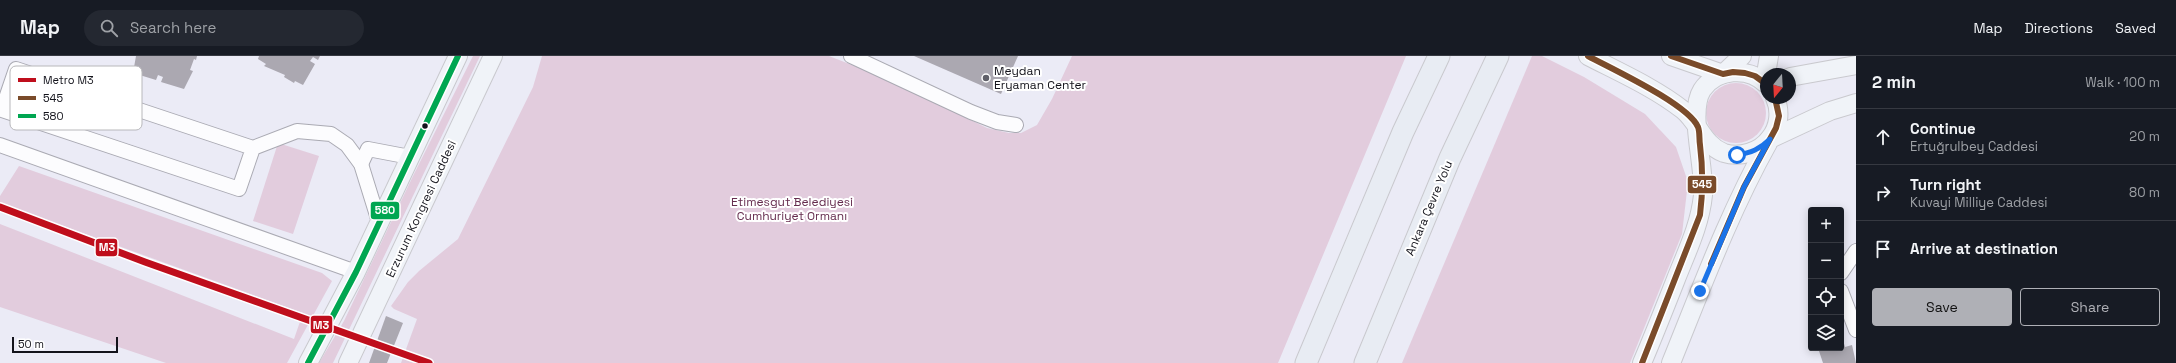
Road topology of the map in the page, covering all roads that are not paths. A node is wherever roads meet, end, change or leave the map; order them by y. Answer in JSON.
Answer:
{"nodes":[{"id":1,"x":458,"y":56,"type":"edge"},
{"id":2,"x":494,"y":56,"type":"edge"},
{"id":3,"x":851,"y":56,"type":"edge"},
{"id":4,"x":1439,"y":56,"type":"edge"},
{"id":5,"x":1498,"y":56,"type":"edge"},
{"id":6,"x":1588,"y":56,"type":"edge"},
{"id":7,"x":1671,"y":56,"type":"edge"},
{"id":8,"x":1742,"y":56,"type":"edge"},
{"id":9,"x":1769,"y":56,"type":"edge"},
{"id":10,"x":1856,"y":65,"type":"edge"},
{"id":11,"x":1767,"y":68,"type":"edge"},
{"id":12,"x":1723,"y":74,"type":"junction"},
{"id":13,"x":1796,"y":76,"type":"edge"},
{"id":14,"x":1760,"y":77,"type":"edge"},
{"id":15,"x":10,"y":87,"type":"edge"},
{"id":16,"x":1856,"y":103,"type":"edge"},
{"id":17,"x":1776,"y":104,"type":"edge"},
{"id":18,"x":142,"y":111,"type":"edge"},
{"id":19,"x":10,"y":113,"type":"edge"},
{"id":20,"x":1016,"y":125,"type":"dead end"},
{"id":21,"x":1698,"y":127,"type":"junction"},
{"id":22,"x":62,"y":130,"type":"edge"},
{"id":23,"x":1770,"y":139,"type":"junction"},
{"id":24,"x":0,"y":145,"type":"edge"},
{"id":25,"x":253,"y":148,"type":"junction"},
{"id":26,"x":410,"y":157,"type":"junction"},
{"id":27,"x":361,"y":164,"type":"junction"},
{"id":28,"x":379,"y":222,"type":"junction"},
{"id":29,"x":1856,"y":251,"type":"edge"},
{"id":30,"x":1844,"y":269,"type":"edge"},
{"id":31,"x":356,"y":272,"type":"junction"},
{"id":32,"x":1844,"y":298,"type":"edge"},
{"id":33,"x":1855,"y":325,"type":"edge"},
{"id":34,"x":308,"y":363,"type":"edge"},
{"id":35,"x":348,"y":363,"type":"edge"},
{"id":36,"x":1306,"y":363,"type":"edge"},
{"id":37,"x":1365,"y":363,"type":"edge"},
{"id":38,"x":1642,"y":363,"type":"edge"},
{"id":39,"x":1671,"y":363,"type":"edge"}],
"edges":[{"from":1,"to":26,"type":"main road"},
{"from":2,"to":35,"type":"main road","name":"Erzurum Kongresi Caddesi"},
{"from":3,"to":20,"type":"street"},
{"from":4,"to":36,"type":"highway"},
{"from":5,"to":37,"type":"highway","name":"Ankara Çevre Yolu"},
{"from":6,"to":21,"type":"main road"},
{"from":7,"to":12,"type":"main road"},
{"from":8,"to":12,"type":"main road"},
{"from":9,"to":11,"type":"main road"},
{"from":10,"to":13,"type":"main road"},
{"from":12,"to":14,"type":"main road"},
{"from":12,"to":21,"type":"main road"},
{"from":15,"to":19,"type":"street"},
{"from":16,"to":23,"type":"main road"},
{"from":17,"to":23,"type":"main road"},
{"from":18,"to":25,"type":"street"},
{"from":21,"to":23,"type":"main road"},
{"from":21,"to":38,"type":"main road"},
{"from":22,"to":25,"type":"street"},
{"from":23,"to":39,"type":"main road"},
{"from":24,"to":31,"type":"street"},
{"from":25,"to":27,"type":"street"},
{"from":26,"to":27,"type":"street"},
{"from":26,"to":28,"type":"main road"},
{"from":27,"to":28,"type":"street"},
{"from":28,"to":31,"type":"main road"},
{"from":29,"to":30,"type":"street"},
{"from":31,"to":34,"type":"main road"},
{"from":32,"to":33,"type":"street"}]}
